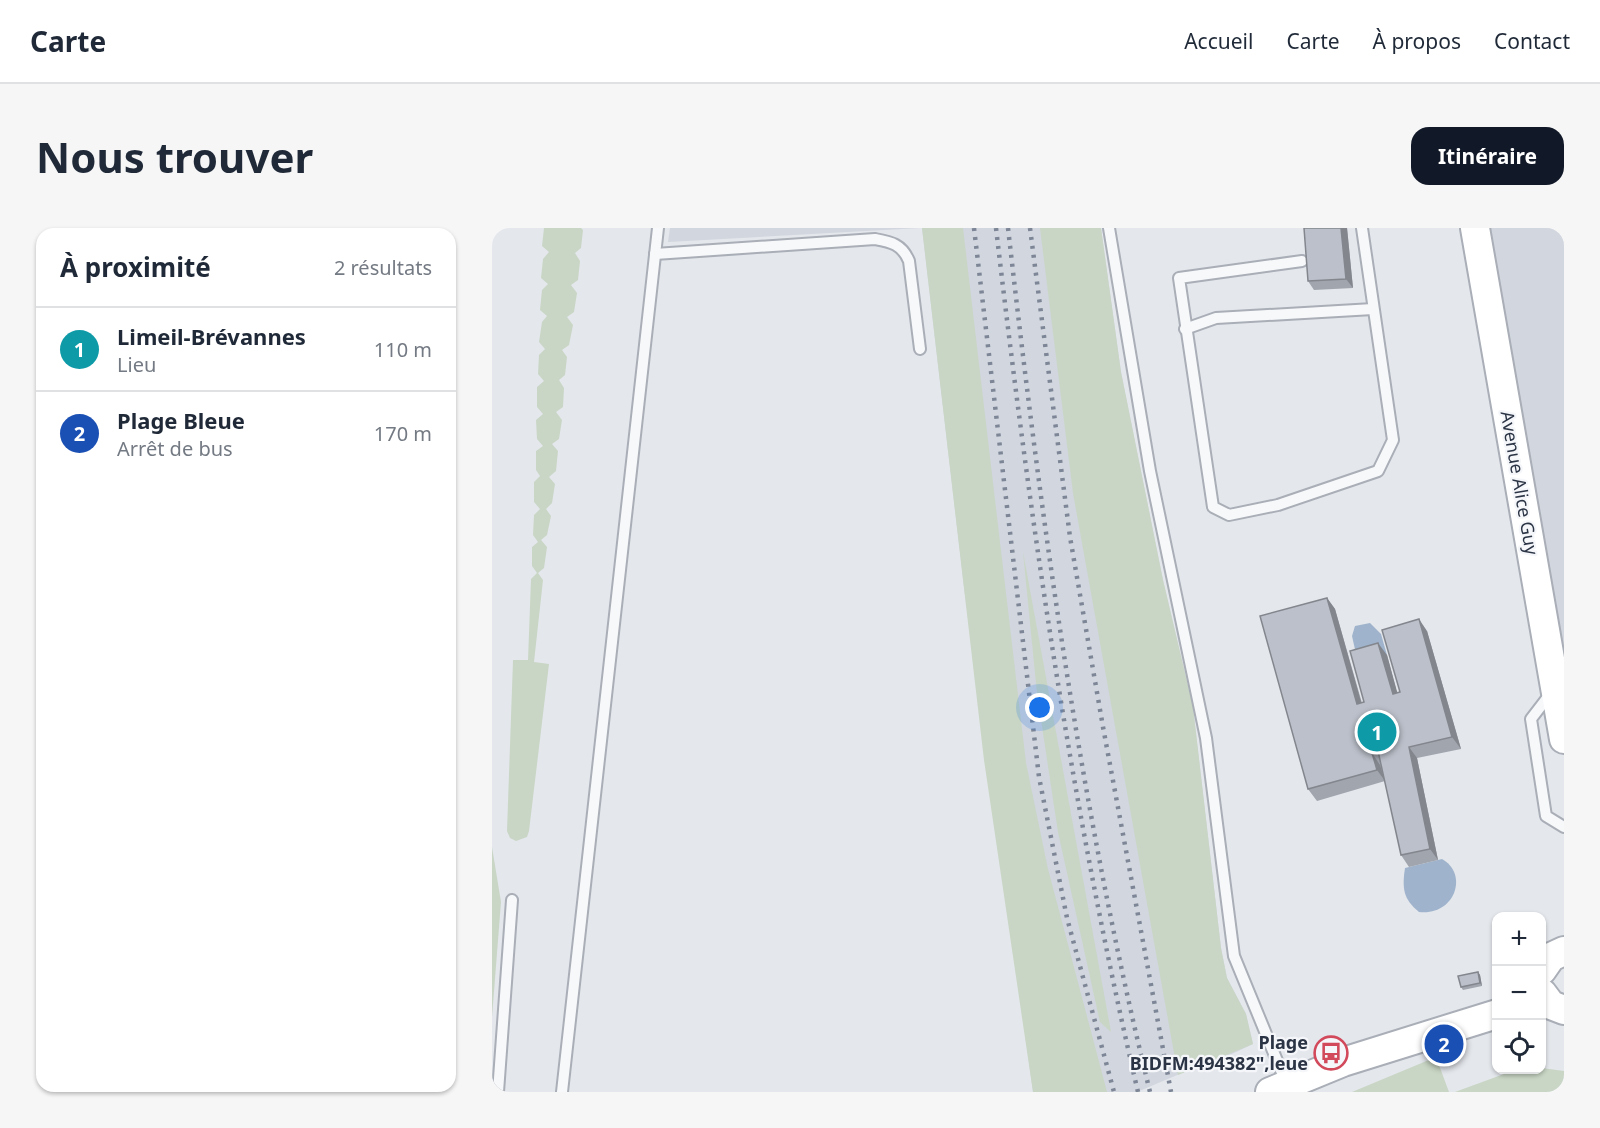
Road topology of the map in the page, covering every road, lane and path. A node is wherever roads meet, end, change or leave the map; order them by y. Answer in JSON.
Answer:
{"nodes":[{"id":1,"x":658,"y":228,"type":"edge"},
{"id":2,"x":1109,"y":228,"type":"edge"},
{"id":3,"x":1362,"y":228,"type":"edge"},
{"id":4,"x":1475,"y":228,"type":"edge"},
{"id":5,"x":655,"y":254,"type":"junction"},
{"id":6,"x":1302,"y":261,"type":"dead end"},
{"id":7,"x":1373,"y":309,"type":"junction"},
{"id":8,"x":1185,"y":330,"type":"junction"},
{"id":9,"x":921,"y":349,"type":"dead end"},
{"id":10,"x":1555,"y":688,"type":"junction"},
{"id":11,"x":1564,"y":738,"type":"edge"},
{"id":12,"x":1564,"y":827,"type":"edge"},
{"id":13,"x":512,"y":900,"type":"dead end"},
{"id":14,"x":1492,"y":1009,"type":"edge"},
{"id":15,"x":1492,"y":1016,"type":"edge"},
{"id":16,"x":1464,"y":1024,"type":"junction"},
{"id":17,"x":1279,"y":1088,"type":"edge"},
{"id":18,"x":498,"y":1092,"type":"edge"},
{"id":19,"x":562,"y":1092,"type":"edge"}],
"edges":[{"from":1,"to":5,"type":"lane"},
{"from":2,"to":17,"type":"lane"},
{"from":3,"to":7,"type":"lane"},
{"from":4,"to":10,"type":"main road","name":"Avenue Alice Guy"},
{"from":5,"to":9,"type":"lane"},
{"from":5,"to":19,"type":"lane"},
{"from":6,"to":8,"type":"lane"},
{"from":7,"to":8,"type":"lane"},
{"from":7,"to":8,"type":"lane"},
{"from":10,"to":11,"type":"main road","name":"Avenue Alice Guy"},
{"from":10,"to":12,"type":"lane"},
{"from":13,"to":18,"type":"lane"},
{"from":14,"to":16,"type":"main road"},
{"from":15,"to":16,"type":"main road"},
{"from":16,"to":17,"type":"main road"}]}
